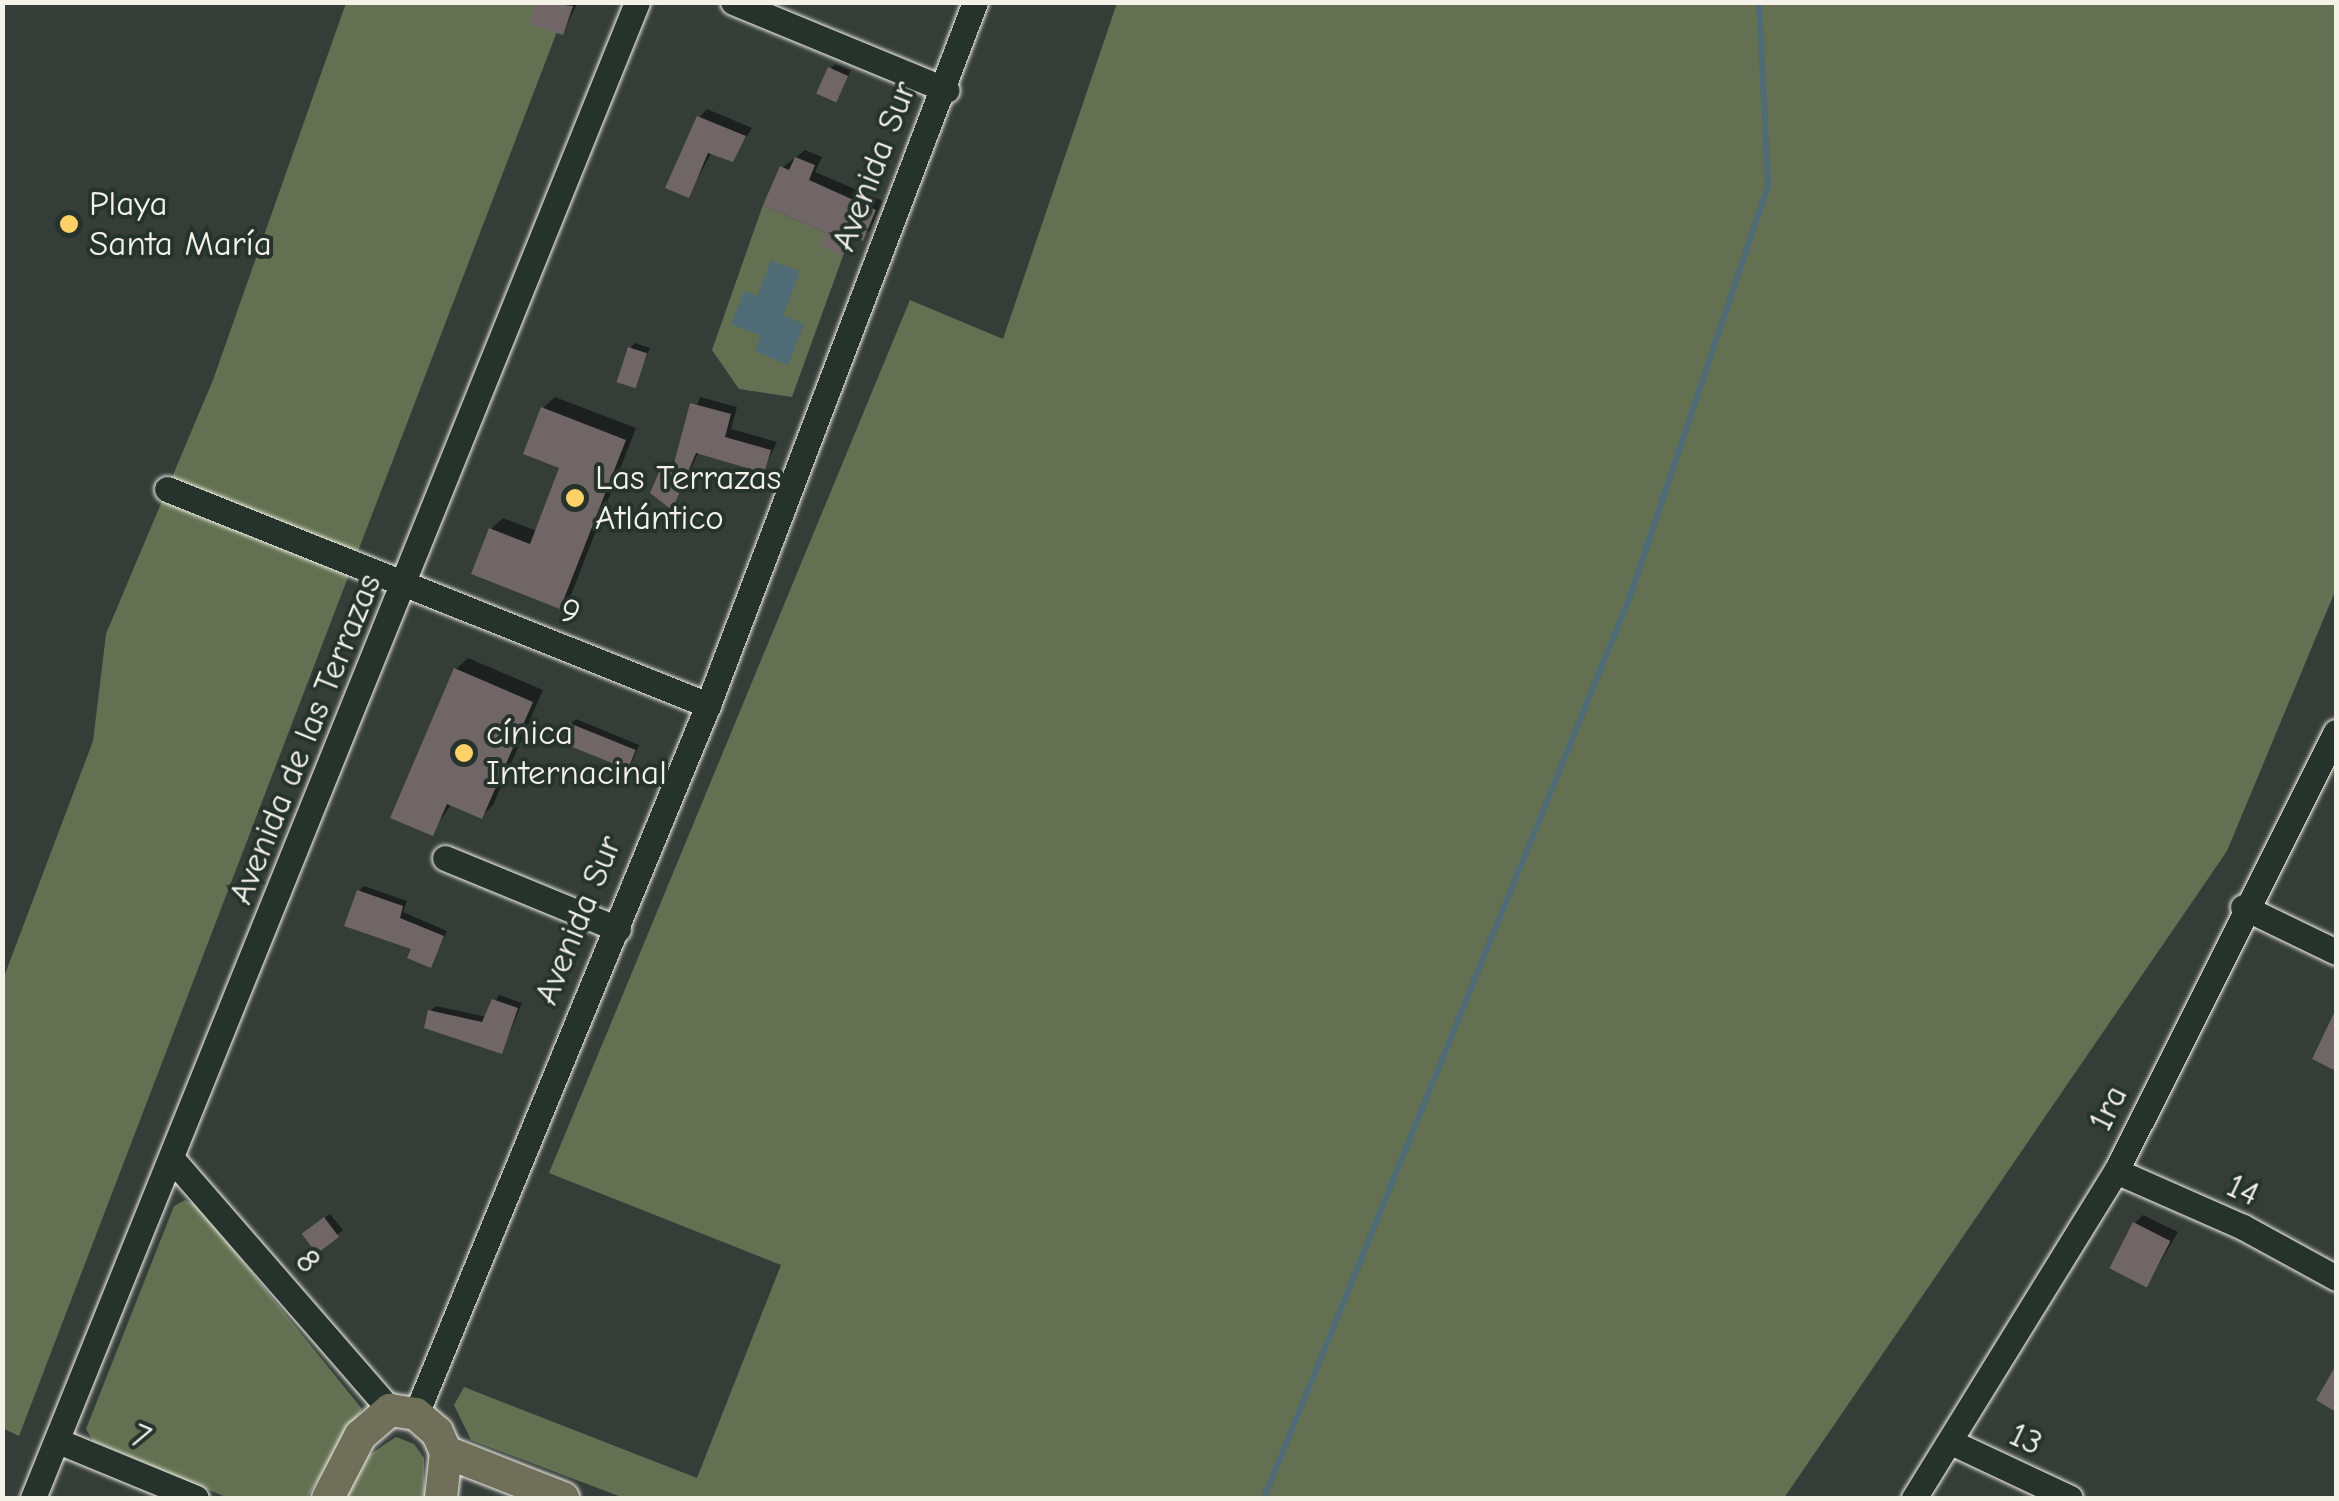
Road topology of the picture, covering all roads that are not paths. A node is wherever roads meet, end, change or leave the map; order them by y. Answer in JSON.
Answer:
{"nodes":[{"id":1,"x":636,"y":2,"type":"edge"},
{"id":2,"x":734,"y":2,"type":"edge"},
{"id":3,"x":975,"y":2,"type":"edge"},
{"id":4,"x":947,"y":90,"type":"junction"},
{"id":5,"x":167,"y":489,"type":"dead end"},
{"id":6,"x":406,"y":585,"type":"junction"},
{"id":7,"x":708,"y":705,"type":"junction"},
{"id":8,"x":2336,"y":732,"type":"edge"},
{"id":9,"x":444,"y":858,"type":"dead end"},
{"id":10,"x":2243,"y":908,"type":"junction"},
{"id":11,"x":618,"y":929,"type":"junction"},
{"id":12,"x":2336,"y":952,"type":"edge"},
{"id":13,"x":172,"y":1159,"type":"junction"},
{"id":14,"x":2116,"y":1171,"type":"junction"},
{"id":15,"x":2336,"y":1278,"type":"edge"},
{"id":16,"x":403,"y":1412,"type":"junction"},
{"id":17,"x":58,"y":1441,"type":"junction"},
{"id":18,"x":1953,"y":1443,"type":"junction"},
{"id":19,"x":446,"y":1452,"type":"junction"},
{"id":20,"x":33,"y":1498,"type":"edge"},
{"id":21,"x":196,"y":1498,"type":"edge"},
{"id":22,"x":328,"y":1498,"type":"edge"},
{"id":23,"x":441,"y":1498,"type":"edge"},
{"id":24,"x":563,"y":1498,"type":"edge"},
{"id":25,"x":1914,"y":1498,"type":"edge"},
{"id":26,"x":2070,"y":1498,"type":"edge"}],
"edges":[{"from":1,"to":6,"type":"street","name":"Avenida de las Terrazas"},
{"from":2,"to":4,"type":"street"},
{"from":3,"to":4,"type":"street","name":"Avenida Sur"},
{"from":4,"to":7,"type":"street","name":"Avenida Sur"},
{"from":5,"to":6,"type":"street","name":"9"},
{"from":6,"to":7,"type":"street","name":"9"},
{"from":6,"to":13,"type":"street","name":"Avenida de las Terrazas"},
{"from":7,"to":11,"type":"street","name":"Avenida Sur"},
{"from":8,"to":10,"type":"street","name":"1ra"},
{"from":9,"to":11,"type":"street"},
{"from":10,"to":12,"type":"street"},
{"from":10,"to":14,"type":"street","name":"1ra"},
{"from":11,"to":16,"type":"street","name":"Avenida Sur"},
{"from":13,"to":16,"type":"street","name":"8"},
{"from":13,"to":17,"type":"street","name":"Avenida de las Terrazas"},
{"from":14,"to":15,"type":"street","name":"14"},
{"from":14,"to":18,"type":"street","name":"1ra"},
{"from":16,"to":19,"type":"main road"},
{"from":16,"to":22,"type":"main road","name":"Avenida Sur"},
{"from":17,"to":20,"type":"street","name":"Avenida de las Terrazas"},
{"from":17,"to":21,"type":"street","name":"7"},
{"from":18,"to":25,"type":"street","name":"1ra"},
{"from":18,"to":26,"type":"street","name":"13"},
{"from":19,"to":23,"type":"main road"},
{"from":19,"to":24,"type":"main road"}]}
